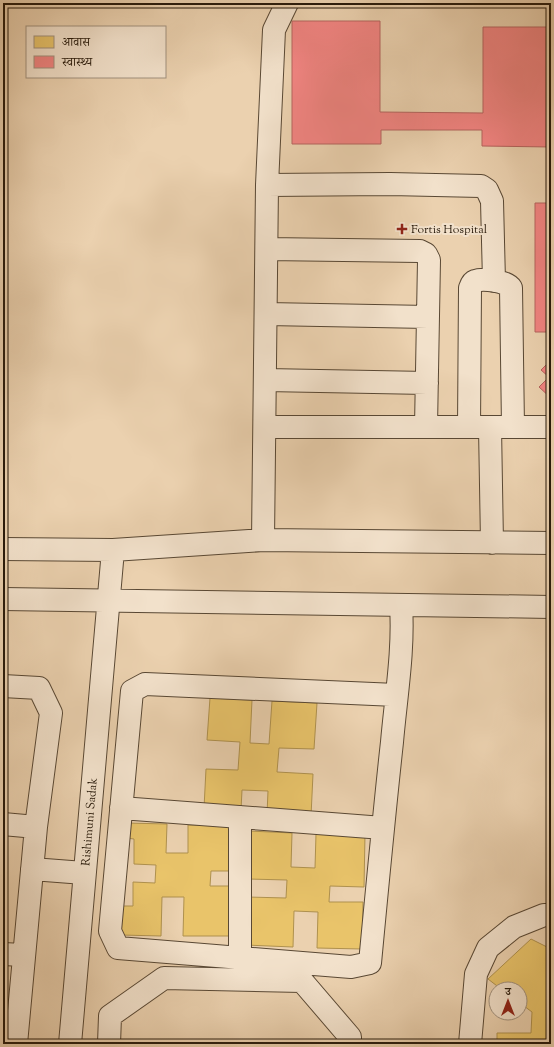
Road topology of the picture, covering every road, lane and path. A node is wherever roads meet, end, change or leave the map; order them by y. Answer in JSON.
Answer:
{"nodes":[{"id":1,"x":287,"y":3,"type":"edge"},
{"id":2,"x":267,"y":185,"type":"junction"},
{"id":3,"x":267,"y":249,"type":"junction"},
{"id":4,"x":494,"y":281,"type":"junction"},
{"id":5,"x":267,"y":314,"type":"junction"},
{"id":6,"x":428,"y":317,"type":"junction"},
{"id":7,"x":266,"y":380,"type":"junction"},
{"id":8,"x":427,"y":383,"type":"junction"},
{"id":9,"x":265,"y":427,"type":"junction"},
{"id":10,"x":426,"y":427,"type":"junction"},
{"id":11,"x":480,"y":427,"type":"junction"},
{"id":12,"x":513,"y":427,"type":"junction"},
{"id":13,"x":551,"y":427,"type":"edge"},
{"id":14,"x":263,"y":540,"type":"junction"},
{"id":15,"x":492,"y":543,"type":"junction"},
{"id":16,"x":551,"y":543,"type":"edge"},
{"id":17,"x":3,"y":549,"type":"edge"},
{"id":18,"x":113,"y":550,"type":"junction"},
{"id":19,"x":3,"y":599,"type":"edge"},
{"id":20,"x":108,"y":601,"type":"junction"},
{"id":21,"x":401,"y":605,"type":"junction"},
{"id":22,"x":551,"y":607,"type":"edge"},
{"id":23,"x":3,"y":686,"type":"edge"},
{"id":24,"x":396,"y":695,"type":"junction"},
{"id":25,"x":121,"y":808,"type":"junction"},
{"id":26,"x":240,"y":817,"type":"junction"},
{"id":27,"x":3,"y":824,"type":"edge"},
{"id":28,"x":36,"y":827,"type":"junction"},
{"id":29,"x":383,"y":828,"type":"junction"},
{"id":30,"x":32,"y":869,"type":"junction"},
{"id":31,"x":84,"y":873,"type":"junction"},
{"id":32,"x":551,"y":915,"type":"edge"},
{"id":33,"x":13,"y":954,"type":"edge"},
{"id":34,"x":240,"y":958,"type":"junction"},
{"id":35,"x":16,"y":1044,"type":"edge"},
{"id":36,"x":70,"y":1044,"type":"edge"},
{"id":37,"x":109,"y":1044,"type":"edge"},
{"id":38,"x":350,"y":1044,"type":"edge"},
{"id":39,"x":470,"y":1044,"type":"edge"}],
"edges":[{"from":1,"to":2,"type":"street"},
{"from":2,"to":3,"type":"street"},
{"from":2,"to":4,"type":"street"},
{"from":3,"to":5,"type":"street"},
{"from":3,"to":6,"type":"street"},
{"from":4,"to":11,"type":"street"},
{"from":4,"to":12,"type":"street"},
{"from":5,"to":6,"type":"street"},
{"from":5,"to":7,"type":"street"},
{"from":6,"to":8,"type":"street"},
{"from":7,"to":8,"type":"street"},
{"from":7,"to":9,"type":"street"},
{"from":8,"to":10,"type":"street"},
{"from":9,"to":10,"type":"street"},
{"from":9,"to":14,"type":"street"},
{"from":10,"to":11,"type":"street"},
{"from":11,"to":12,"type":"street"},
{"from":11,"to":15,"type":"street"},
{"from":12,"to":13,"type":"street"},
{"from":14,"to":15,"type":"street"},
{"from":14,"to":18,"type":"street"},
{"from":15,"to":16,"type":"street"},
{"from":17,"to":18,"type":"street"},
{"from":18,"to":20,"type":"street","name":"Rishimuni Sadak"},
{"from":19,"to":20,"type":"street"},
{"from":20,"to":21,"type":"street"},
{"from":20,"to":31,"type":"street","name":"Rishimuni Sadak"},
{"from":21,"to":22,"type":"street"},
{"from":21,"to":24,"type":"street"},
{"from":23,"to":28,"type":"street"},
{"from":24,"to":25,"type":"street"},
{"from":24,"to":29,"type":"street"},
{"from":25,"to":26,"type":"street"},
{"from":25,"to":34,"type":"street"},
{"from":26,"to":29,"type":"street"},
{"from":26,"to":34,"type":"street"},
{"from":27,"to":28,"type":"street"},
{"from":28,"to":30,"type":"street"},
{"from":29,"to":34,"type":"street"},
{"from":30,"to":31,"type":"street"},
{"from":30,"to":33,"type":"street"},
{"from":31,"to":36,"type":"street","name":"Rishimuni Sadak"},
{"from":32,"to":39,"type":"street"},
{"from":33,"to":35,"type":"street"},
{"from":37,"to":38,"type":"street"}]}
